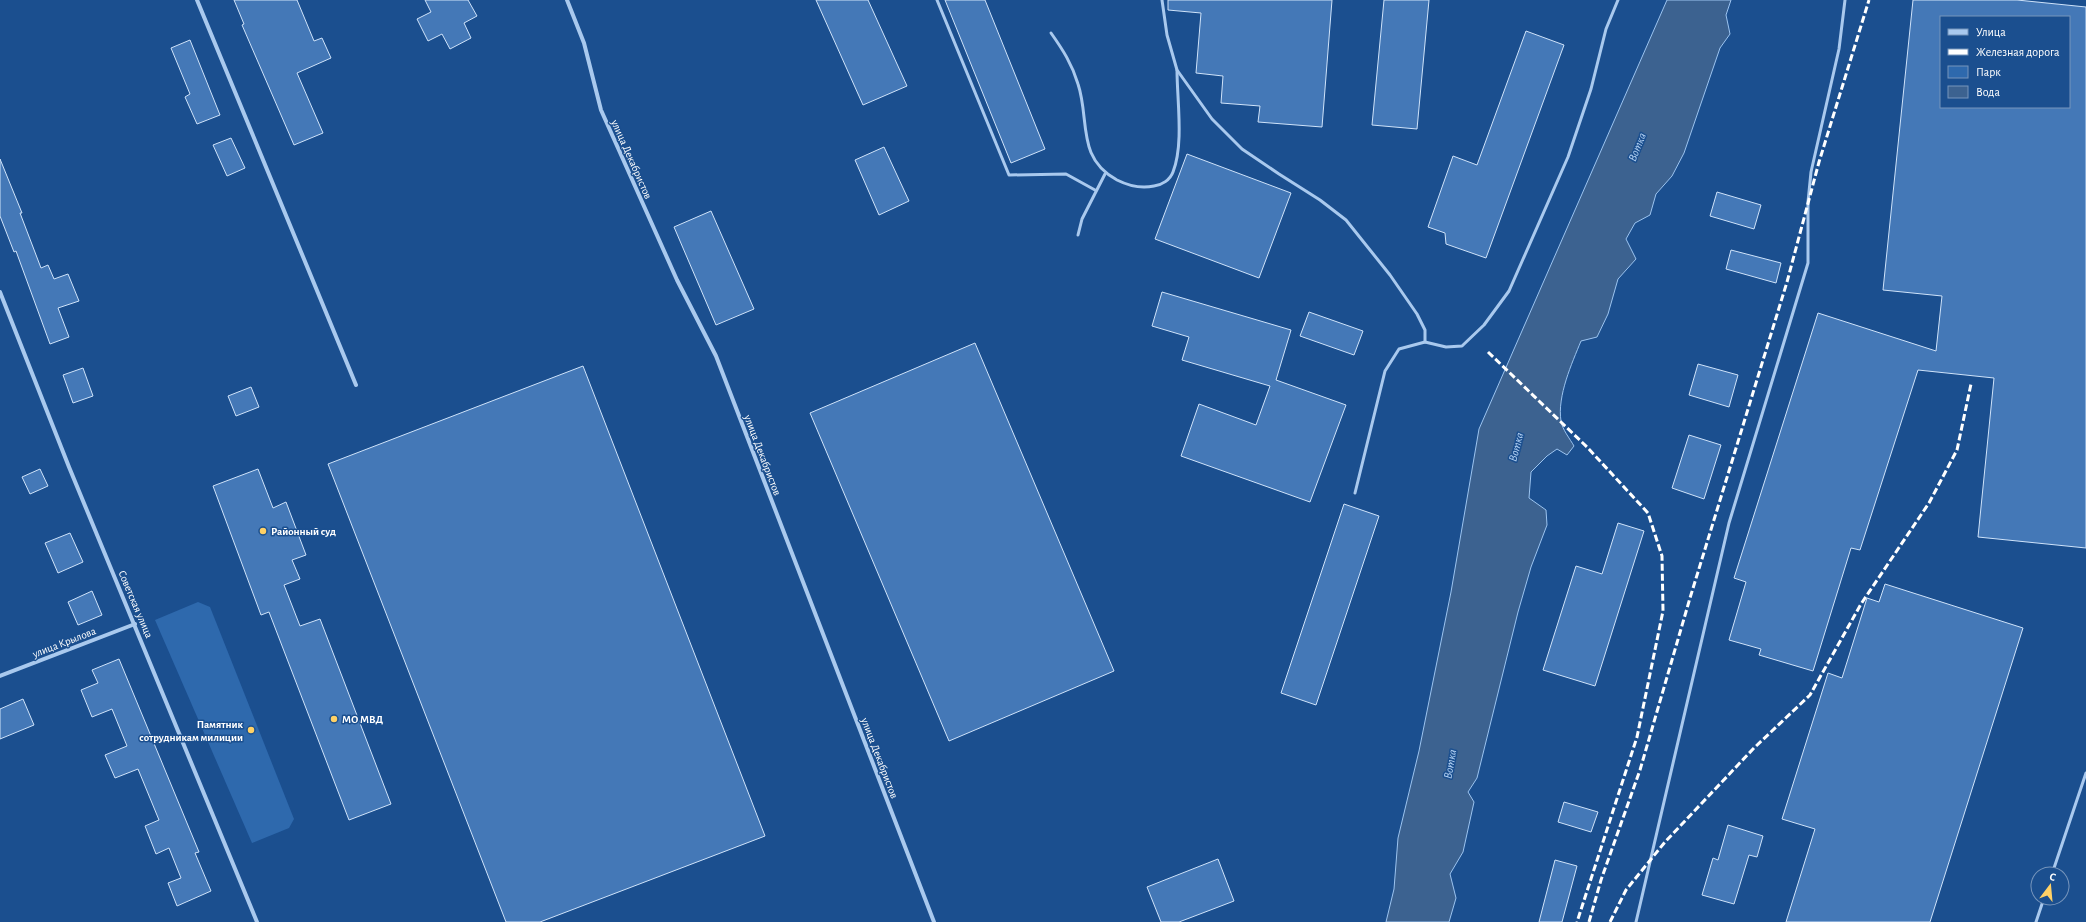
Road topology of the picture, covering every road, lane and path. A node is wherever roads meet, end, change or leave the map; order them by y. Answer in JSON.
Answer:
{"nodes":[{"id":1,"x":197,"y":0,"type":"edge"},
{"id":2,"x":567,"y":0,"type":"edge"},
{"id":3,"x":937,"y":0,"type":"edge"},
{"id":4,"x":1162,"y":0,"type":"edge"},
{"id":5,"x":1618,"y":0,"type":"edge"},
{"id":6,"x":1845,"y":0,"type":"edge"},
{"id":7,"x":1051,"y":33,"type":"dead end"},
{"id":8,"x":1177,"y":70,"type":"junction"},
{"id":9,"x":1105,"y":174,"type":"junction"},
{"id":10,"x":1095,"y":190,"type":"junction"},
{"id":11,"x":1078,"y":235,"type":"dead end"},
{"id":12,"x":0,"y":292,"type":"edge"},
{"id":13,"x":1425,"y":342,"type":"junction"},
{"id":14,"x":356,"y":385,"type":"dead end"},
{"id":15,"x":1355,"y":493,"type":"dead end"},
{"id":16,"x":135,"y":624,"type":"junction"},
{"id":17,"x":0,"y":676,"type":"edge"},
{"id":18,"x":2086,"y":773,"type":"edge"},
{"id":19,"x":2055,"y":866,"type":"edge"},
{"id":20,"x":2041,"y":906,"type":"edge"},
{"id":21,"x":257,"y":922,"type":"edge"},
{"id":22,"x":934,"y":922,"type":"edge"},
{"id":23,"x":1636,"y":922,"type":"edge"},
{"id":24,"x":2036,"y":922,"type":"edge"}],
"edges":[{"from":1,"to":14,"type":"street"},
{"from":2,"to":22,"type":"street","name":"улица Декабристов"},
{"from":3,"to":10,"type":"lane"},
{"from":4,"to":8,"type":"lane"},
{"from":5,"to":13,"type":"lane"},
{"from":6,"to":23,"type":"lane"},
{"from":7,"to":9,"type":"lane"},
{"from":8,"to":9,"type":"lane"},
{"from":8,"to":13,"type":"lane"},
{"from":9,"to":10,"type":"lane"},
{"from":10,"to":11,"type":"lane"},
{"from":12,"to":16,"type":"street","name":"Советская улица"},
{"from":13,"to":15,"type":"lane"},
{"from":16,"to":17,"type":"street","name":"улица Крылова"},
{"from":16,"to":21,"type":"street","name":"Советская улица"},
{"from":18,"to":19,"type":"lane"},
{"from":20,"to":24,"type":"lane"}]}
